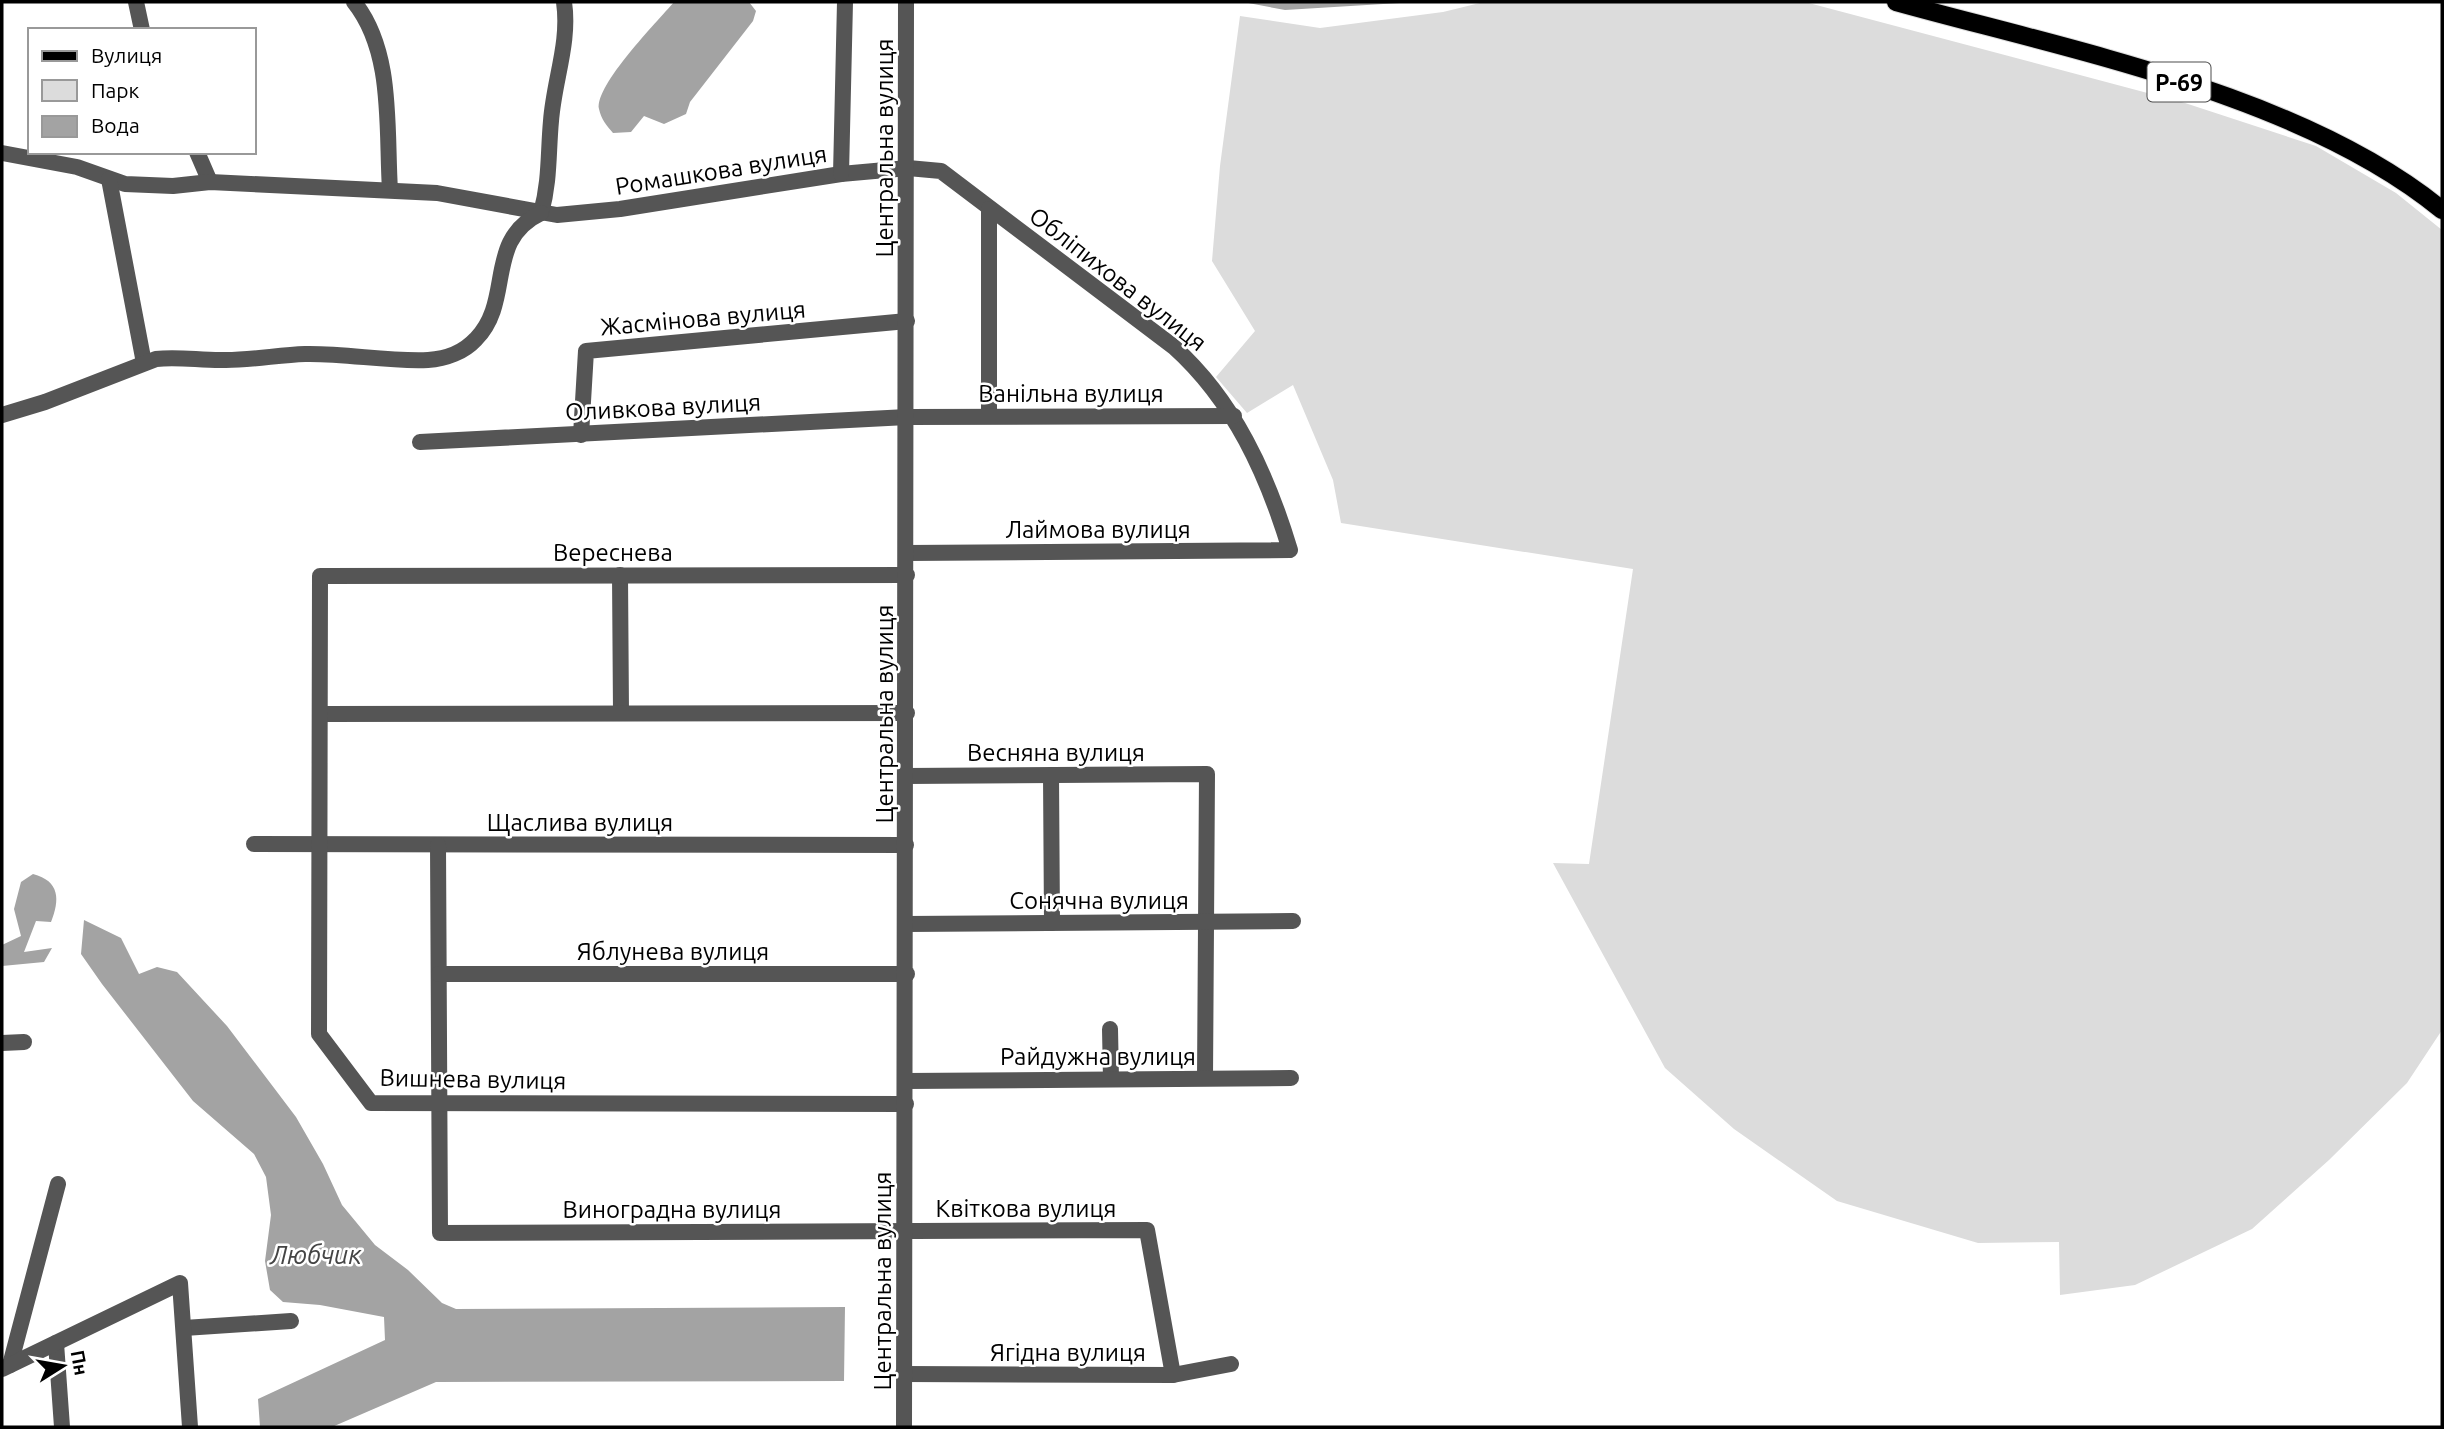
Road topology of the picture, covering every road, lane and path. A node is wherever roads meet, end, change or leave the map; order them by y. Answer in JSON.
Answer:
{"nodes":[{"id":1,"x":136,"y":2,"type":"edge"},
{"id":2,"x":354,"y":2,"type":"edge"},
{"id":3,"x":564,"y":2,"type":"edge"},
{"id":4,"x":845,"y":2,"type":"edge"},
{"id":5,"x":906,"y":2,"type":"edge"},
{"id":6,"x":1896,"y":2,"type":"edge"},
{"id":7,"x":142,"y":28,"type":"edge"},
{"id":8,"x":2,"y":153,"type":"edge"},
{"id":9,"x":198,"y":154,"type":"edge"},
{"id":10,"x":908,"y":168,"type":"junction"},
{"id":11,"x":841,"y":174,"type":"junction"},
{"id":12,"x":109,"y":179,"type":"junction"},
{"id":13,"x":210,"y":182,"type":"junction"},
{"id":14,"x":390,"y":190,"type":"junction"},
{"id":15,"x":989,"y":209,"type":"junction"},
{"id":16,"x":2442,"y":210,"type":"edge"},
{"id":17,"x":541,"y":212,"type":"junction"},
{"id":18,"x":907,"y":321,"type":"junction"},
{"id":19,"x":145,"y":363,"type":"junction"},
{"id":20,"x":2,"y":415,"type":"edge"},
{"id":21,"x":989,"y":416,"type":"junction"},
{"id":22,"x":1234,"y":416,"type":"junction"},
{"id":23,"x":907,"y":417,"type":"junction"},
{"id":24,"x":581,"y":435,"type":"junction"},
{"id":25,"x":420,"y":442,"type":"dead end"},
{"id":26,"x":1290,"y":550,"type":"joint"},
{"id":27,"x":907,"y":553,"type":"junction"},
{"id":28,"x":620,"y":575,"type":"junction"},
{"id":29,"x":907,"y":575,"type":"junction"},
{"id":30,"x":320,"y":576,"type":"joint"},
{"id":31,"x":621,"y":713,"type":"junction"},
{"id":32,"x":907,"y":713,"type":"junction"},
{"id":33,"x":320,"y":714,"type":"junction"},
{"id":34,"x":1051,"y":775,"type":"junction"},
{"id":35,"x":906,"y":776,"type":"junction"},
{"id":36,"x":254,"y":844,"type":"dead end"},
{"id":37,"x":319,"y":845,"type":"junction"},
{"id":38,"x":438,"y":845,"type":"junction"},
{"id":39,"x":906,"y":845,"type":"junction"},
{"id":40,"x":1293,"y":921,"type":"dead end"},
{"id":41,"x":1206,"y":922,"type":"junction"},
{"id":42,"x":1052,"y":923,"type":"junction"},
{"id":43,"x":906,"y":924,"type":"junction"},
{"id":44,"x":439,"y":974,"type":"junction"},
{"id":45,"x":907,"y":974,"type":"junction"},
{"id":46,"x":1110,"y":1029,"type":"dead end"},
{"id":47,"x":24,"y":1042,"type":"dead end"},
{"id":48,"x":2,"y":1043,"type":"edge"},
{"id":49,"x":1205,"y":1078,"type":"junction"},
{"id":50,"x":1291,"y":1078,"type":"dead end"},
{"id":51,"x":1111,"y":1079,"type":"junction"},
{"id":52,"x":906,"y":1081,"type":"junction"},
{"id":53,"x":439,"y":1103,"type":"junction"},
{"id":54,"x":906,"y":1104,"type":"junction"},
{"id":55,"x":58,"y":1184,"type":"dead end"},
{"id":56,"x":905,"y":1230,"type":"junction"},
{"id":57,"x":291,"y":1321,"type":"dead end"},
{"id":58,"x":184,"y":1328,"type":"junction"},
{"id":59,"x":56,"y":1343,"type":"junction"},
{"id":60,"x":1231,"y":1364,"type":"dead end"},
{"id":61,"x":6,"y":1367,"type":"edge"},
{"id":62,"x":903,"y":1374,"type":"junction"},
{"id":63,"x":1173,"y":1375,"type":"junction"},
{"id":64,"x":62,"y":1427,"type":"edge"},
{"id":65,"x":190,"y":1427,"type":"edge"},
{"id":66,"x":904,"y":1427,"type":"edge"}],
"edges":[{"from":1,"to":7,"type":"street"},
{"from":2,"to":14,"type":"street"},
{"from":3,"to":17,"type":"street"},
{"from":4,"to":11,"type":"street"},
{"from":5,"to":10,"type":"street","name":"Центральна вулиця"},
{"from":6,"to":16,"type":"main road","number":"Р-69"},
{"from":8,"to":12,"type":"street","name":"Ромашкова вулиця"},
{"from":9,"to":13,"type":"street"},
{"from":10,"to":11,"type":"street","name":"Ромашкова вулиця"},
{"from":10,"to":15,"type":"street","name":"Обліпихова вулиця"},
{"from":10,"to":18,"type":"street","name":"Центральна вулиця"},
{"from":11,"to":17,"type":"street","name":"Ромашкова вулиця"},
{"from":12,"to":13,"type":"street","name":"Ромашкова вулиця"},
{"from":12,"to":19,"type":"street"},
{"from":13,"to":14,"type":"street","name":"Ромашкова вулиця"},
{"from":14,"to":17,"type":"street","name":"Ромашкова вулиця"},
{"from":15,"to":21,"type":"street"},
{"from":15,"to":22,"type":"street","name":"Обліпихова вулиця"},
{"from":17,"to":19,"type":"street"},
{"from":18,"to":23,"type":"street","name":"Центральна вулиця"},
{"from":18,"to":24,"type":"street","name":"Жасмінова вулиця"},
{"from":19,"to":20,"type":"street"},
{"from":21,"to":22,"type":"street","name":"Ванільна вулиця"},
{"from":21,"to":23,"type":"street","name":"Ванільна вулиця"},
{"from":22,"to":26,"type":"street","name":"Обліпихова вулиця"},
{"from":23,"to":24,"type":"street","name":"Оливкова вулиця"},
{"from":23,"to":27,"type":"street","name":"Центральна вулиця"},
{"from":24,"to":25,"type":"street","name":"Оливкова вулиця"},
{"from":26,"to":27,"type":"street","name":"Лаймова вулиця"},
{"from":27,"to":29,"type":"street","name":"Центральна вулиця"},
{"from":28,"to":29,"type":"street","name":"Вереснева"},
{"from":28,"to":30,"type":"street","name":"Вереснева"},
{"from":28,"to":31,"type":"street"},
{"from":29,"to":32,"type":"street","name":"Центральна вулиця"},
{"from":30,"to":33,"type":"street","name":"Вишнева вулиця"},
{"from":31,"to":32,"type":"street"},
{"from":31,"to":33,"type":"street"},
{"from":32,"to":35,"type":"street","name":"Центральна вулиця"},
{"from":33,"to":37,"type":"street","name":"Вишнева вулиця"},
{"from":34,"to":35,"type":"street","name":"Весняна вулиця"},
{"from":34,"to":41,"type":"street","name":"Весняна вулиця"},
{"from":34,"to":42,"type":"street"},
{"from":35,"to":39,"type":"street","name":"Центральна вулиця"},
{"from":36,"to":37,"type":"street","name":"Щаслива вулиця"},
{"from":37,"to":38,"type":"street","name":"Щаслива вулиця"},
{"from":37,"to":53,"type":"street","name":"Вишнева вулиця"},
{"from":38,"to":39,"type":"street","name":"Щаслива вулиця"},
{"from":38,"to":44,"type":"street"},
{"from":39,"to":43,"type":"street","name":"Центральна вулиця"},
{"from":40,"to":41,"type":"street","name":"Сонячна вулиця"},
{"from":41,"to":42,"type":"street","name":"Сонячна вулиця"},
{"from":41,"to":49,"type":"street"},
{"from":42,"to":43,"type":"street","name":"Сонячна вулиця"},
{"from":43,"to":45,"type":"street","name":"Центральна вулиця"},
{"from":44,"to":45,"type":"street","name":"Яблунева вулиця"},
{"from":44,"to":53,"type":"street"},
{"from":45,"to":52,"type":"street","name":"Центральна вулиця"},
{"from":46,"to":51,"type":"street"},
{"from":47,"to":48,"type":"street"},
{"from":49,"to":50,"type":"street","name":"Райдужна вулиця"},
{"from":49,"to":51,"type":"street","name":"Райдужна вулиця"},
{"from":51,"to":52,"type":"street","name":"Райдужна вулиця"},
{"from":52,"to":54,"type":"street","name":"Центральна вулиця"},
{"from":53,"to":54,"type":"street","name":"Вишнева вулиця"},
{"from":53,"to":56,"type":"street","name":"Виноградна вулиця"},
{"from":54,"to":56,"type":"street","name":"Центральна вулиця"},
{"from":55,"to":61,"type":"street"},
{"from":56,"to":62,"type":"street","name":"Центральна вулиця"},
{"from":56,"to":63,"type":"street","name":"Квіткова вулиця"},
{"from":57,"to":58,"type":"street"},
{"from":58,"to":59,"type":"street"},
{"from":58,"to":65,"type":"street"},
{"from":59,"to":61,"type":"street"},
{"from":59,"to":64,"type":"street"},
{"from":60,"to":63,"type":"street","name":"Ягідна вулиця"},
{"from":62,"to":63,"type":"street","name":"Ягідна вулиця"},
{"from":62,"to":66,"type":"street","name":"Центральна вулиця"}]}
